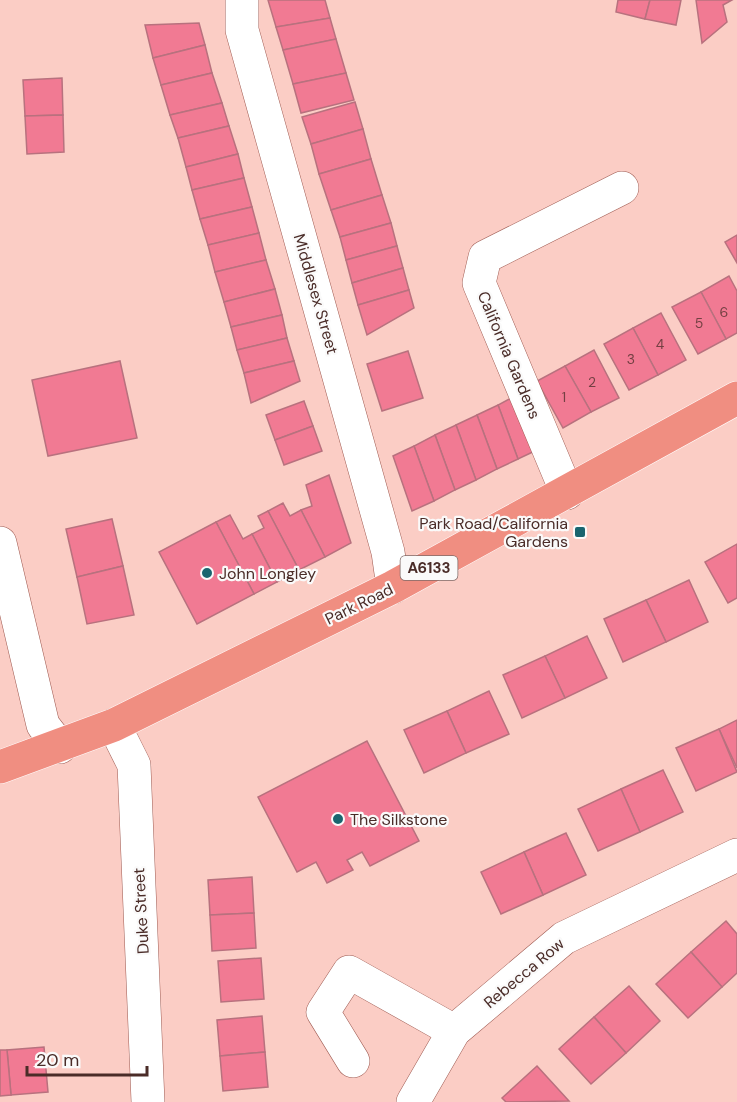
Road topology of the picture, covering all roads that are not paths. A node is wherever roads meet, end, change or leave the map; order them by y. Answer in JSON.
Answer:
{"nodes":[{"id":1,"x":242,"y":0,"type":"edge"},
{"id":2,"x":622,"y":188,"type":"dead end"},
{"id":3,"x":737,"y":398,"type":"edge"},
{"id":4,"x":567,"y":493,"type":"junction"},
{"id":5,"x":0,"y":543,"type":"edge"},
{"id":6,"x":393,"y":587,"type":"junction"},
{"id":7,"x":114,"y":725,"type":"junction"},
{"id":8,"x":60,"y":747,"type":"junction"},
{"id":9,"x":0,"y":767,"type":"edge"},
{"id":10,"x":737,"y":855,"type":"edge"},
{"id":11,"x":454,"y":1031,"type":"junction"},
{"id":12,"x":353,"y":1061,"type":"dead end"},
{"id":13,"x":148,"y":1102,"type":"edge"},
{"id":14,"x":413,"y":1102,"type":"edge"}],
"edges":[{"from":1,"to":6,"type":"street","name":"Middlesex Street"},
{"from":2,"to":4,"type":"street","name":"California Gardens"},
{"from":3,"to":4,"type":"highway","name":"Park Road","number":"A6133"},
{"from":4,"to":6,"type":"highway","name":"Park Road","number":"A6133"},
{"from":5,"to":8,"type":"street"},
{"from":6,"to":7,"type":"highway","name":"Park Road","number":"A6133"},
{"from":7,"to":8,"type":"highway","name":"Park Road","number":"A6133"},
{"from":7,"to":13,"type":"street","name":"Duke Street"},
{"from":8,"to":9,"type":"highway","name":"Park Road","number":"A6133"},
{"from":10,"to":11,"type":"street","name":"Rebecca Row"},
{"from":11,"to":12,"type":"street"},
{"from":11,"to":14,"type":"street","name":"Rebecca Row"}]}
